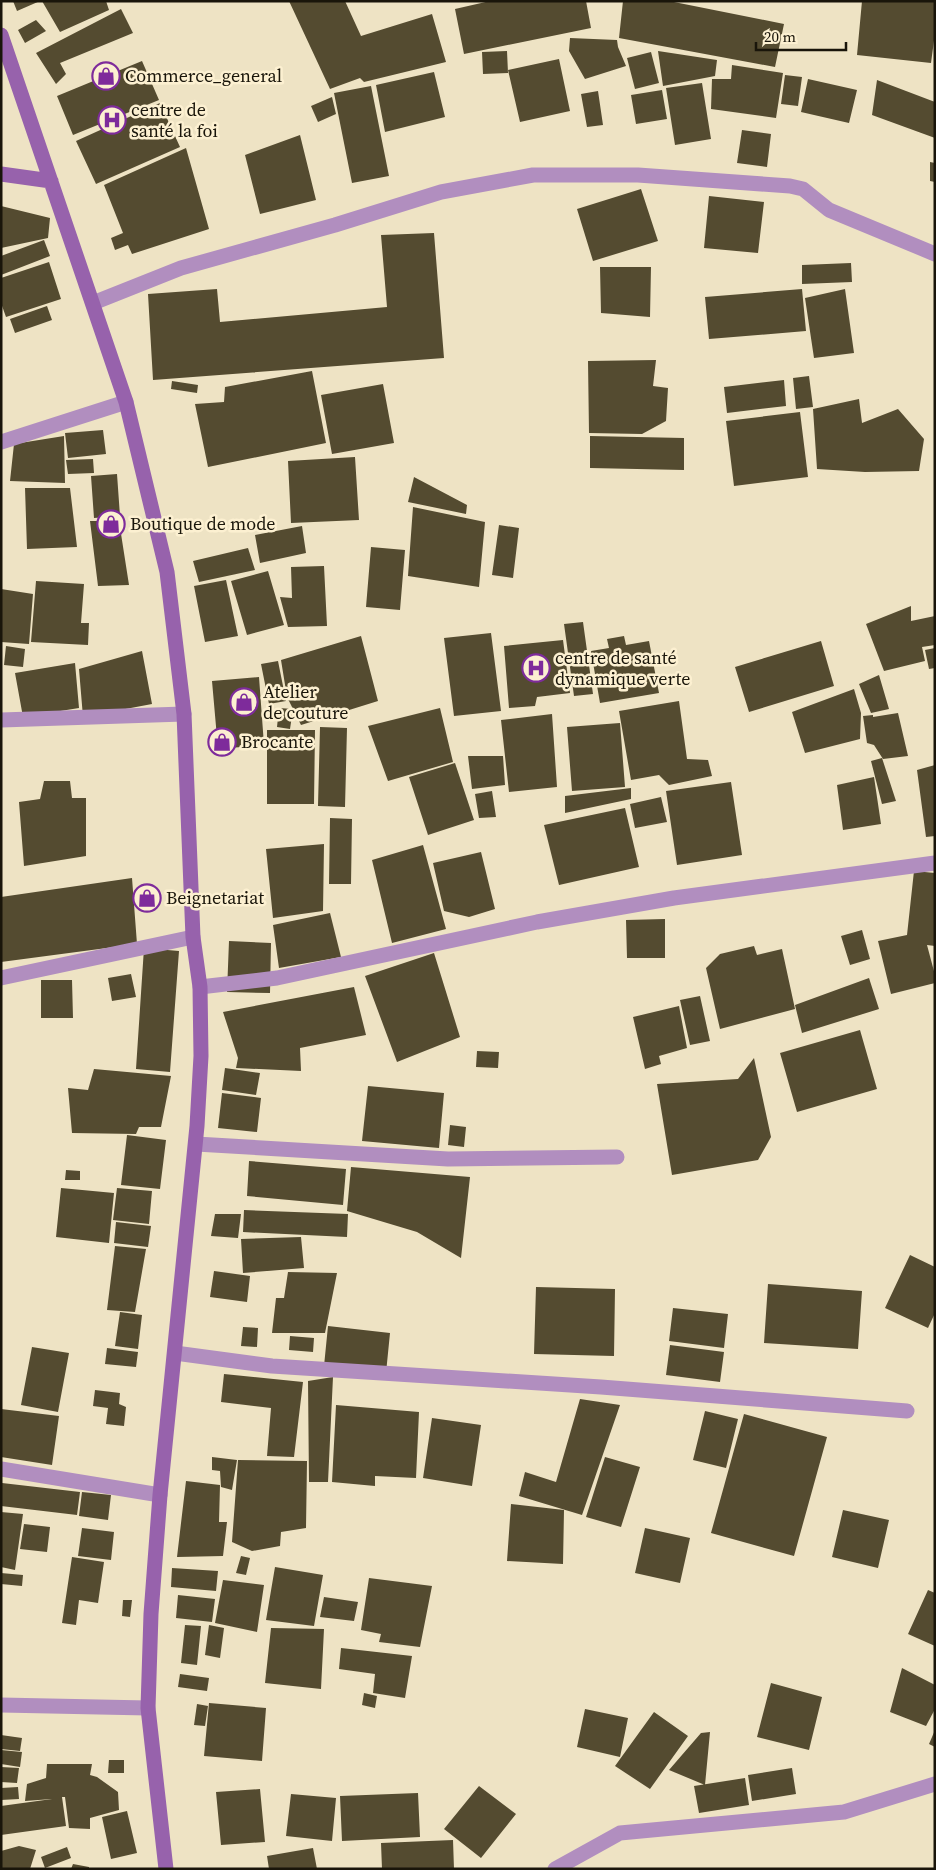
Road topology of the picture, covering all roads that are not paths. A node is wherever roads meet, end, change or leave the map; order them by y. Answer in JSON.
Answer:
{"nodes":[{"id":1,"x":1,"y":35,"type":"edge"},
{"id":2,"x":1,"y":174,"type":"edge"},
{"id":3,"x":51,"y":181,"type":"junction"},
{"id":4,"x":935,"y":254,"type":"edge"},
{"id":5,"x":93,"y":303,"type":"junction"},
{"id":6,"x":126,"y":402,"type":"junction"},
{"id":7,"x":1,"y":442,"type":"edge"},
{"id":8,"x":184,"y":714,"type":"junction"},
{"id":9,"x":1,"y":720,"type":"edge"},
{"id":10,"x":935,"y":863,"type":"edge"},
{"id":11,"x":193,"y":937,"type":"junction"},
{"id":12,"x":1,"y":978,"type":"edge"},
{"id":13,"x":200,"y":987,"type":"junction"},
{"id":14,"x":196,"y":1144,"type":"junction"},
{"id":15,"x":617,"y":1157,"type":"dead end"},
{"id":16,"x":175,"y":1353,"type":"junction"},
{"id":17,"x":907,"y":1410,"type":"dead end"},
{"id":18,"x":1,"y":1469,"type":"edge"},
{"id":19,"x":160,"y":1495,"type":"junction"},
{"id":20,"x":1,"y":1704,"type":"edge"},
{"id":21,"x":148,"y":1708,"type":"junction"},
{"id":22,"x":935,"y":1784,"type":"edge"},
{"id":23,"x":166,"y":1869,"type":"edge"},
{"id":24,"x":555,"y":1869,"type":"edge"}],
"edges":[{"from":1,"to":3,"type":"main road"},
{"from":2,"to":3,"type":"main road"},
{"from":3,"to":5,"type":"main road"},
{"from":4,"to":5,"type":"street"},
{"from":5,"to":6,"type":"main road"},
{"from":6,"to":7,"type":"street"},
{"from":6,"to":8,"type":"main road"},
{"from":8,"to":9,"type":"street"},
{"from":8,"to":11,"type":"main road"},
{"from":10,"to":13,"type":"street"},
{"from":11,"to":12,"type":"street"},
{"from":11,"to":13,"type":"main road"},
{"from":13,"to":14,"type":"main road"},
{"from":14,"to":15,"type":"street"},
{"from":14,"to":16,"type":"main road"},
{"from":16,"to":17,"type":"street"},
{"from":16,"to":19,"type":"main road"},
{"from":18,"to":19,"type":"street"},
{"from":19,"to":21,"type":"main road"},
{"from":20,"to":21,"type":"street"},
{"from":21,"to":23,"type":"main road"},
{"from":22,"to":24,"type":"street"}]}
